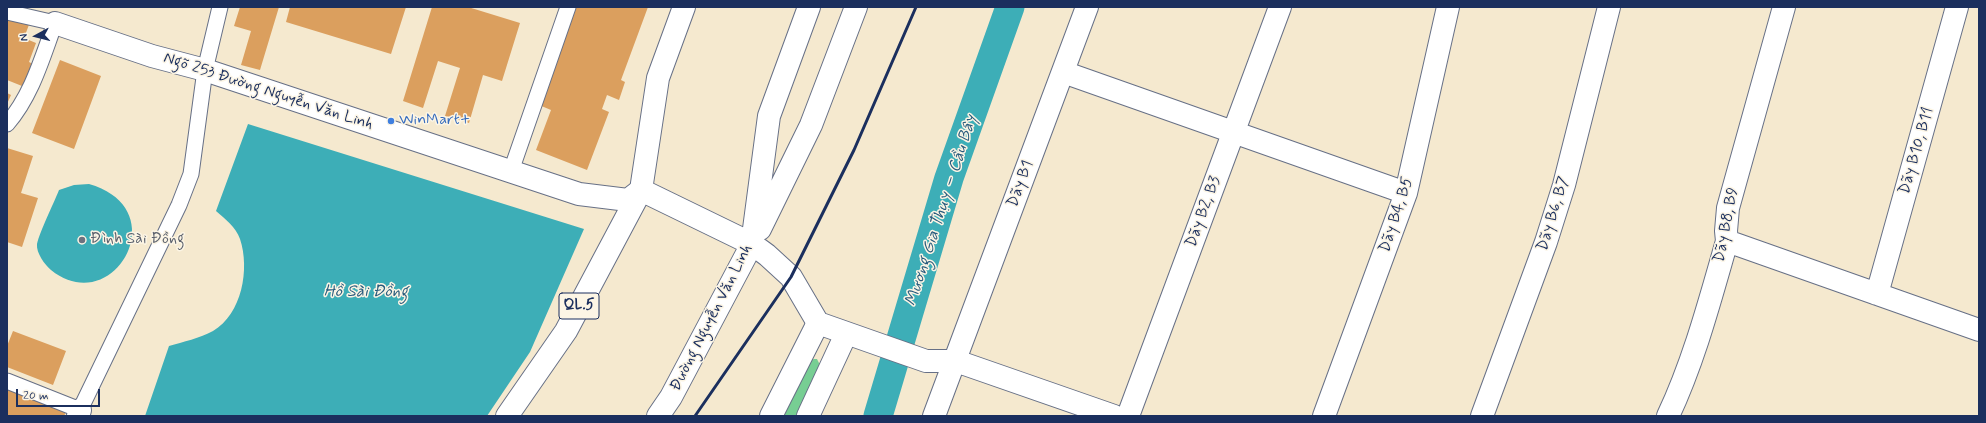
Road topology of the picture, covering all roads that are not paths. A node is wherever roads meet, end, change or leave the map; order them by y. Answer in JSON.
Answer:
{"nodes":[{"id":1,"x":220,"y":7,"type":"edge"},
{"id":2,"x":568,"y":7,"type":"edge"},
{"id":3,"x":684,"y":7,"type":"edge"},
{"id":4,"x":809,"y":7,"type":"edge"},
{"id":5,"x":856,"y":7,"type":"edge"},
{"id":6,"x":1087,"y":7,"type":"edge"},
{"id":7,"x":1280,"y":7,"type":"edge"},
{"id":8,"x":1448,"y":7,"type":"edge"},
{"id":9,"x":1610,"y":7,"type":"edge"},
{"id":10,"x":1784,"y":7,"type":"edge"},
{"id":11,"x":1957,"y":7,"type":"edge"},
{"id":12,"x":7,"y":12,"type":"edge"},
{"id":13,"x":55,"y":23,"type":"junction"},
{"id":14,"x":205,"y":70,"type":"junction"},
{"id":15,"x":1063,"y":72,"type":"junction"},
{"id":16,"x":7,"y":124,"type":"edge"},
{"id":17,"x":1233,"y":132,"type":"junction"},
{"id":18,"x":511,"y":171,"type":"junction"},
{"id":19,"x":641,"y":190,"type":"junction"},
{"id":20,"x":1406,"y":193,"type":"junction"},
{"id":21,"x":1727,"y":241,"type":"junction"},
{"id":22,"x":752,"y":244,"type":"junction"},
{"id":23,"x":1877,"y":294,"type":"junction"},
{"id":24,"x":818,"y":323,"type":"junction"},
{"id":25,"x":1979,"y":330,"type":"edge"},
{"id":26,"x":854,"y":336,"type":"junction"},
{"id":27,"x":956,"y":361,"type":"junction"},
{"id":28,"x":7,"y":381,"type":"edge"},
{"id":29,"x":79,"y":413,"type":"edge"},
{"id":30,"x":507,"y":416,"type":"edge"},
{"id":31,"x":658,"y":416,"type":"edge"},
{"id":32,"x":771,"y":416,"type":"edge"},
{"id":33,"x":808,"y":416,"type":"edge"},
{"id":34,"x":934,"y":416,"type":"edge"},
{"id":35,"x":1114,"y":416,"type":"edge"},
{"id":36,"x":1128,"y":416,"type":"edge"},
{"id":37,"x":1324,"y":416,"type":"edge"},
{"id":38,"x":1482,"y":416,"type":"edge"},
{"id":39,"x":1668,"y":416,"type":"edge"}],
"edges":[{"from":1,"to":14,"type":"lane"},
{"from":2,"to":18,"type":"lane"},
{"from":3,"to":19,"type":"main road","number":"QL.5"},
{"from":4,"to":22,"type":"main road","name":"Đường Nguyễn Văn Linh"},
{"from":5,"to":22,"type":"main road"},
{"from":6,"to":15,"type":"main road","name":"Dãy B1"},
{"from":7,"to":17,"type":"main road","name":"Dãy B2, B3"},
{"from":8,"to":20,"type":"main road","name":"Dãy B4, B5"},
{"from":9,"to":38,"type":"main road","name":"Dãy B6, B7"},
{"from":10,"to":21,"type":"main road","name":"Dãy B8, B9"},
{"from":11,"to":23,"type":"main road","name":"Dãy B10, B11"},
{"from":12,"to":13,"type":"lane","name":"Ngõ 253 Đường Nguyễn Văn Linh"},
{"from":13,"to":14,"type":"main road","name":"Ngõ 253 Đường Nguyễn Văn Linh"},
{"from":13,"to":16,"type":"lane"},
{"from":14,"to":18,"type":"main road","name":"Ngõ 253 Đường Nguyễn Văn Linh"},
{"from":14,"to":29,"type":"lane"},
{"from":15,"to":17,"type":"main road"},
{"from":15,"to":27,"type":"main road","name":"Dãy B1"},
{"from":17,"to":20,"type":"main road"},
{"from":17,"to":36,"type":"main road","name":"Dãy B2, B3"},
{"from":18,"to":19,"type":"main road","name":"Ngõ 253 Đường Nguyễn Văn Linh"},
{"from":19,"to":22,"type":"main road"},
{"from":19,"to":30,"type":"main road","number":"QL.5"},
{"from":20,"to":37,"type":"main road","name":"Dãy B4, B5"},
{"from":21,"to":23,"type":"main road"},
{"from":21,"to":39,"type":"main road","name":"Dãy B8, B9"},
{"from":22,"to":24,"type":"main road"},
{"from":22,"to":31,"type":"main road","name":"Đường Nguyễn Văn Linh"},
{"from":23,"to":25,"type":"main road"},
{"from":24,"to":26,"type":"main road"},
{"from":24,"to":32,"type":"main road"},
{"from":26,"to":27,"type":"main road"},
{"from":26,"to":33,"type":"main road"},
{"from":27,"to":34,"type":"main road","name":"Dãy B1"},
{"from":27,"to":35,"type":"main road"},
{"from":28,"to":29,"type":"lane"}]}
